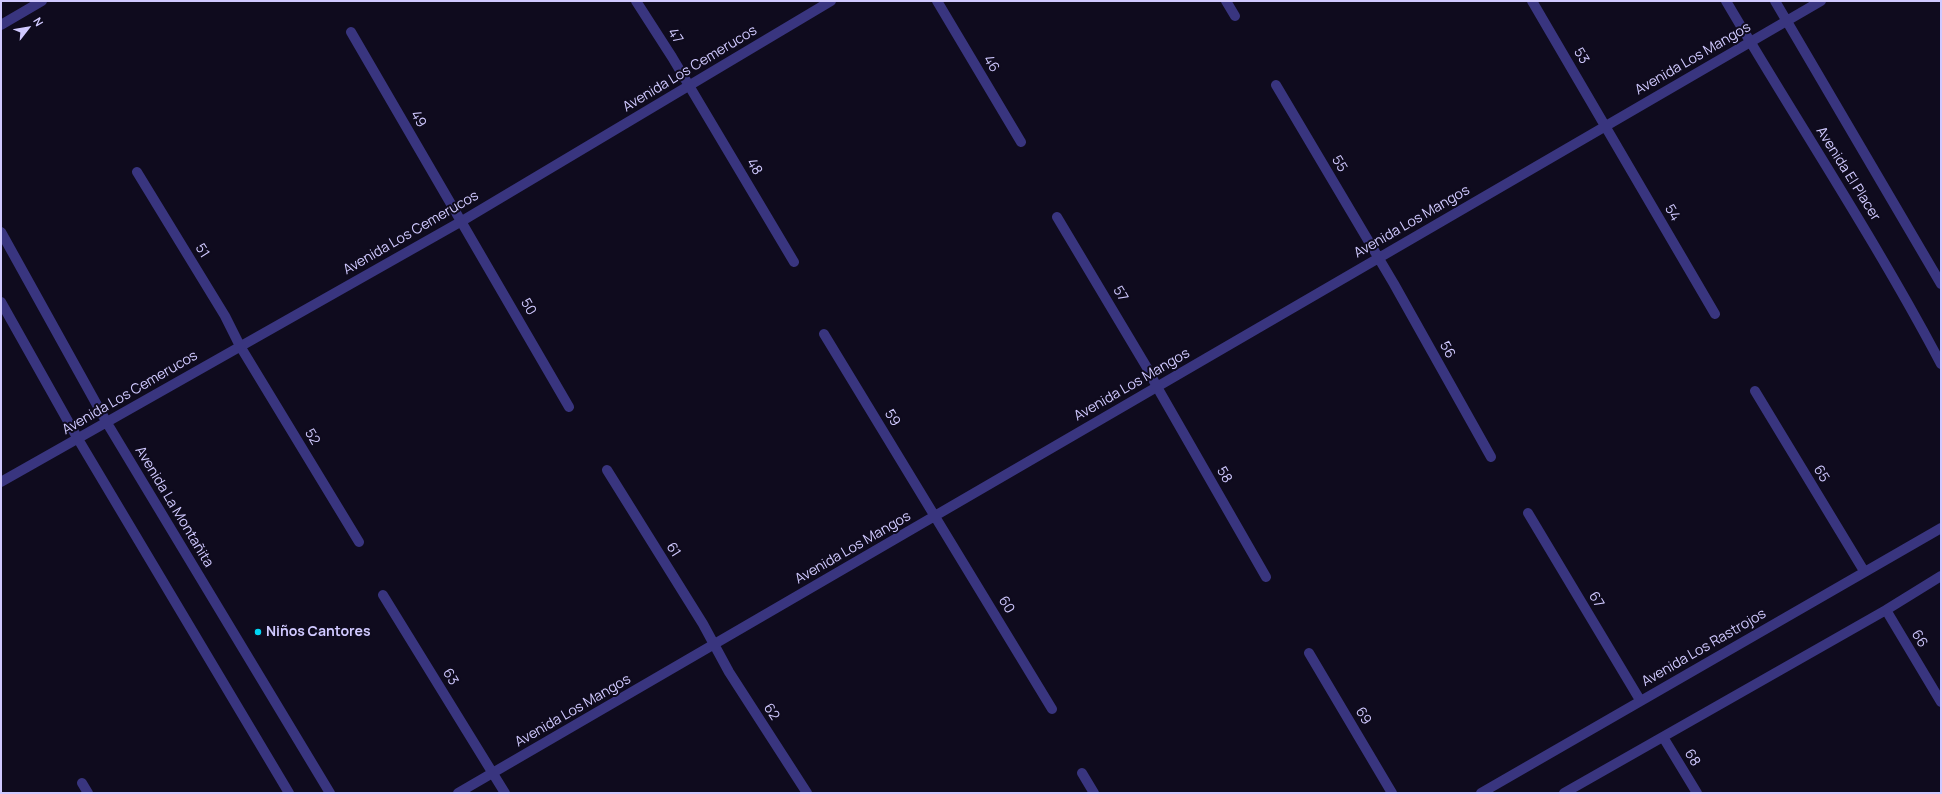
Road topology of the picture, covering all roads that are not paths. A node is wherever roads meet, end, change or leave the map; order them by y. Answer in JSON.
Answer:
{"nodes":[{"id":1,"x":42,"y":1,"type":"edge"},
{"id":2,"x":636,"y":1,"type":"edge"},
{"id":3,"x":831,"y":1,"type":"edge"},
{"id":4,"x":937,"y":1,"type":"edge"},
{"id":5,"x":1226,"y":1,"type":"edge"},
{"id":6,"x":1532,"y":1,"type":"edge"},
{"id":7,"x":1726,"y":1,"type":"edge"},
{"id":8,"x":1775,"y":1,"type":"edge"},
{"id":9,"x":1821,"y":1,"type":"edge"},
{"id":10,"x":1234,"y":16,"type":"dead end"},
{"id":11,"x":1786,"y":21,"type":"junction"},
{"id":12,"x":1,"y":24,"type":"edge"},
{"id":13,"x":351,"y":32,"type":"dead end"},
{"id":14,"x":1750,"y":42,"type":"junction"},
{"id":15,"x":1276,"y":85,"type":"dead end"},
{"id":16,"x":689,"y":87,"type":"junction"},
{"id":17,"x":1604,"y":126,"type":"junction"},
{"id":18,"x":1021,"y":142,"type":"dead end"},
{"id":19,"x":136,"y":172,"type":"dead end"},
{"id":20,"x":1057,"y":217,"type":"dead end"},
{"id":21,"x":462,"y":221,"type":"junction"},
{"id":22,"x":1,"y":232,"type":"edge"},
{"id":23,"x":1378,"y":258,"type":"junction"},
{"id":24,"x":794,"y":262,"type":"dead end"},
{"id":25,"x":1941,"y":284,"type":"edge"},
{"id":26,"x":1,"y":302,"type":"edge"},
{"id":27,"x":1715,"y":314,"type":"dead end"},
{"id":28,"x":824,"y":334,"type":"dead end"},
{"id":29,"x":240,"y":346,"type":"junction"},
{"id":30,"x":1941,"y":364,"type":"edge"},
{"id":31,"x":1157,"y":387,"type":"junction"},
{"id":32,"x":1755,"y":391,"type":"dead end"},
{"id":33,"x":569,"y":407,"type":"dead end"},
{"id":34,"x":107,"y":424,"type":"junction"},
{"id":35,"x":78,"y":439,"type":"junction"},
{"id":36,"x":1491,"y":457,"type":"dead end"},
{"id":37,"x":607,"y":470,"type":"dead end"},
{"id":38,"x":1,"y":482,"type":"edge"},
{"id":39,"x":1528,"y":513,"type":"dead end"},
{"id":40,"x":936,"y":516,"type":"junction"},
{"id":41,"x":1941,"y":528,"type":"edge"},
{"id":42,"x":359,"y":542,"type":"dead end"},
{"id":43,"x":1864,"y":571,"type":"junction"},
{"id":44,"x":1941,"y":576,"type":"edge"},
{"id":45,"x":1266,"y":577,"type":"dead end"},
{"id":46,"x":383,"y":595,"type":"dead end"},
{"id":47,"x":1886,"y":610,"type":"junction"},
{"id":48,"x":714,"y":645,"type":"junction"},
{"id":49,"x":1309,"y":653,"type":"dead end"},
{"id":50,"x":1640,"y":700,"type":"junction"},
{"id":51,"x":1941,"y":702,"type":"edge"},
{"id":52,"x":1052,"y":709,"type":"dead end"},
{"id":53,"x":1663,"y":737,"type":"junction"},
{"id":54,"x":1082,"y":773,"type":"dead end"},
{"id":55,"x":493,"y":774,"type":"junction"},
{"id":56,"x":82,"y":783,"type":"dead end"},
{"id":57,"x":88,"y":793,"type":"edge"},
{"id":58,"x":288,"y":793,"type":"edge"},
{"id":59,"x":330,"y":793,"type":"edge"},
{"id":60,"x":458,"y":793,"type":"edge"},
{"id":61,"x":505,"y":793,"type":"edge"},
{"id":62,"x":807,"y":793,"type":"edge"},
{"id":63,"x":1094,"y":793,"type":"edge"},
{"id":64,"x":1392,"y":793,"type":"edge"},
{"id":65,"x":1481,"y":793,"type":"edge"},
{"id":66,"x":1564,"y":793,"type":"edge"},
{"id":67,"x":1697,"y":793,"type":"edge"}],
"edges":[{"from":1,"to":12,"type":"street"},
{"from":2,"to":16,"type":"street","name":"47"},
{"from":3,"to":16,"type":"street","name":"Avenida Los Cemerucos"},
{"from":4,"to":18,"type":"street","name":"46"},
{"from":5,"to":10,"type":"street"},
{"from":6,"to":17,"type":"street","name":"53"},
{"from":7,"to":14,"type":"street","name":"Avenida El Placer"},
{"from":8,"to":11,"type":"street","name":"Avenida El Placer"},
{"from":9,"to":11,"type":"street","name":"Avenida Los Mangos"},
{"from":11,"to":14,"type":"street","name":"Avenida Los Mangos"},
{"from":11,"to":25,"type":"street","name":"Avenida El Placer"},
{"from":13,"to":21,"type":"street","name":"49"},
{"from":14,"to":17,"type":"street","name":"Avenida Los Mangos"},
{"from":14,"to":30,"type":"street","name":"Avenida El Placer"},
{"from":15,"to":23,"type":"street","name":"55"},
{"from":16,"to":21,"type":"street","name":"Avenida Los Cemerucos"},
{"from":16,"to":24,"type":"street","name":"48"},
{"from":17,"to":23,"type":"street","name":"Avenida Los Mangos"},
{"from":17,"to":27,"type":"street","name":"54"},
{"from":19,"to":29,"type":"street","name":"51"},
{"from":20,"to":31,"type":"street","name":"57"},
{"from":21,"to":29,"type":"street","name":"Avenida Los Cemerucos"},
{"from":21,"to":33,"type":"street","name":"50"},
{"from":22,"to":34,"type":"street","name":"Avenida La Montañita"},
{"from":23,"to":31,"type":"street","name":"Avenida Los Mangos"},
{"from":23,"to":36,"type":"street","name":"56"},
{"from":26,"to":35,"type":"street"},
{"from":28,"to":40,"type":"street","name":"59"},
{"from":29,"to":34,"type":"street","name":"Avenida Los Cemerucos"},
{"from":29,"to":42,"type":"street","name":"52"},
{"from":31,"to":40,"type":"street","name":"Avenida Los Mangos"},
{"from":31,"to":45,"type":"street","name":"58"},
{"from":32,"to":43,"type":"street","name":"65"},
{"from":34,"to":35,"type":"street","name":"Avenida Los Cemerucos"},
{"from":34,"to":59,"type":"street","name":"Avenida La Montañita"},
{"from":35,"to":38,"type":"street","name":"Avenida Los Cemerucos"},
{"from":35,"to":58,"type":"street"},
{"from":37,"to":48,"type":"street","name":"61"},
{"from":39,"to":50,"type":"street","name":"67"},
{"from":40,"to":48,"type":"street","name":"Avenida Los Mangos"},
{"from":40,"to":52,"type":"street","name":"60"},
{"from":41,"to":43,"type":"street","name":"Avenida Los Rastrojos"},
{"from":43,"to":50,"type":"street","name":"Avenida Los Rastrojos"},
{"from":44,"to":47,"type":"street"},
{"from":46,"to":55,"type":"street","name":"63"},
{"from":47,"to":51,"type":"street","name":"66"},
{"from":47,"to":53,"type":"street"},
{"from":48,"to":55,"type":"street","name":"Avenida Los Mangos"},
{"from":48,"to":62,"type":"street","name":"62"},
{"from":49,"to":64,"type":"street","name":"69"},
{"from":50,"to":65,"type":"street","name":"Avenida Los Rastrojos"},
{"from":53,"to":66,"type":"street"},
{"from":53,"to":67,"type":"street","name":"68"},
{"from":54,"to":63,"type":"street"},
{"from":55,"to":60,"type":"street","name":"Avenida Los Mangos"},
{"from":55,"to":61,"type":"street","name":"63"},
{"from":56,"to":57,"type":"street"}]}
